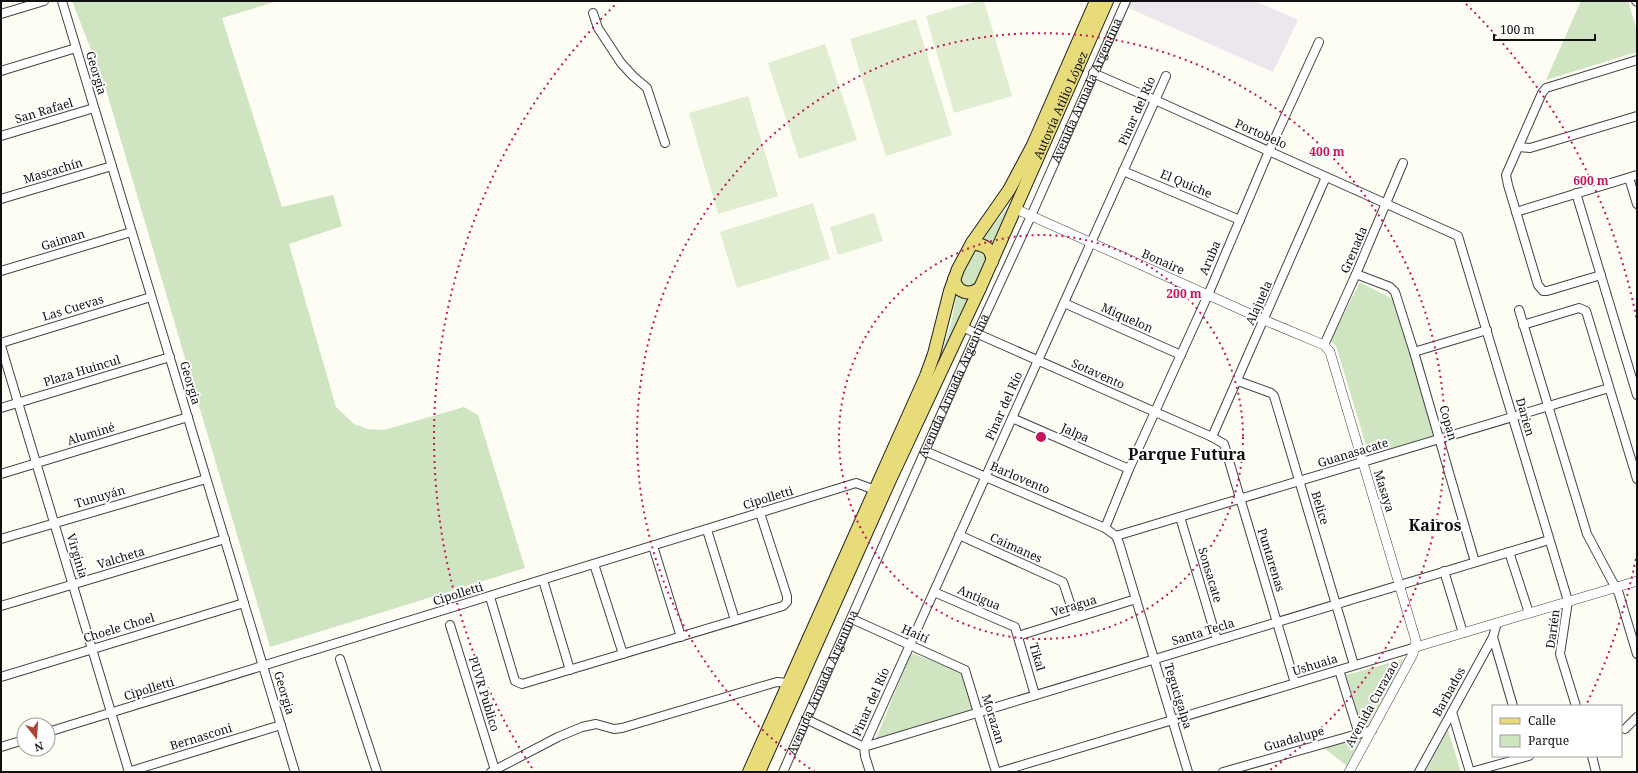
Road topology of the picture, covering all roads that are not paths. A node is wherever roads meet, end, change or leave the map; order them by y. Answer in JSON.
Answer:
{"nodes":[{"id":1,"x":44,"y":1,"type":"edge"},
{"id":2,"x":62,"y":1,"type":"edge"},
{"id":3,"x":1096,"y":1,"type":"edge"},
{"id":4,"x":1107,"y":1,"type":"edge"},
{"id":5,"x":1126,"y":1,"type":"edge"},
{"id":6,"x":593,"y":13,"type":"dead end"},
{"id":7,"x":1,"y":14,"type":"edge"},
{"id":8,"x":1318,"y":42,"type":"dead end"},
{"id":9,"x":76,"y":48,"type":"junction"},
{"id":10,"x":1637,"y":60,"type":"edge"},
{"id":11,"x":1,"y":71,"type":"edge"},
{"id":12,"x":1093,"y":73,"type":"junction"},
{"id":13,"x":1166,"y":76,"type":"dead end"},
{"id":14,"x":1155,"y":100,"type":"junction"},
{"id":15,"x":94,"y":108,"type":"junction"},
{"id":16,"x":1637,"y":116,"type":"edge"},
{"id":17,"x":1,"y":136,"type":"edge"},
{"id":18,"x":665,"y":143,"type":"dead end"},
{"id":19,"x":1519,"y":147,"type":"junction"},
{"id":20,"x":1268,"y":151,"type":"junction"},
{"id":21,"x":1403,"y":163,"type":"dead end"},
{"id":22,"x":112,"y":166,"type":"junction"},
{"id":23,"x":1123,"y":171,"type":"junction"},
{"id":24,"x":1633,"y":176,"type":"edge"},
{"id":25,"x":1326,"y":177,"type":"junction"},
{"id":26,"x":1576,"y":194,"type":"junction"},
{"id":27,"x":1,"y":200,"type":"edge"},
{"id":28,"x":1387,"y":204,"type":"junction"},
{"id":29,"x":1637,"y":204,"type":"edge"},
{"id":30,"x":1016,"y":209,"type":"junction"},
{"id":31,"x":1516,"y":212,"type":"junction"},
{"id":32,"x":1031,"y":216,"type":"junction"},
{"id":33,"x":1240,"y":220,"type":"junction"},
{"id":34,"x":131,"y":232,"type":"junction"},
{"id":35,"x":1460,"y":240,"type":"joint"},
{"id":36,"x":972,"y":243,"type":"junction"},
{"id":37,"x":1091,"y":243,"type":"junction"},
{"id":38,"x":992,"y":262,"type":"junction"},
{"id":39,"x":1,"y":271,"type":"edge"},
{"id":40,"x":1356,"y":274,"type":"junction"},
{"id":41,"x":1601,"y":275,"type":"junction"},
{"id":42,"x":954,"y":279,"type":"junction"},
{"id":43,"x":980,"y":288,"type":"junction"},
{"id":44,"x":1208,"y":295,"type":"junction"},
{"id":45,"x":151,"y":297,"type":"junction"},
{"id":46,"x":1064,"y":303,"type":"junction"},
{"id":47,"x":1519,"y":310,"type":"dead end"},
{"id":48,"x":1264,"y":320,"type":"junction"},
{"id":49,"x":1523,"y":325,"type":"junction"},
{"id":50,"x":962,"y":327,"type":"junction"},
{"id":51,"x":1487,"y":330,"type":"junction"},
{"id":52,"x":977,"y":333,"type":"junction"},
{"id":53,"x":1,"y":343,"type":"edge"},
{"id":54,"x":1324,"y":345,"type":"junction"},
{"id":55,"x":1,"y":346,"type":"edge"},
{"id":56,"x":1414,"y":352,"type":"junction"},
{"id":57,"x":1181,"y":355,"type":"junction"},
{"id":58,"x":170,"y":357,"type":"junction"},
{"id":59,"x":1038,"y":360,"type":"junction"},
{"id":60,"x":1635,"y":378,"type":"edge"},
{"id":61,"x":1238,"y":381,"type":"junction"},
{"id":62,"x":1609,"y":388,"type":"junction"},
{"id":63,"x":1637,"y":395,"type":"edge"},
{"id":64,"x":18,"y":403,"type":"junction"},
{"id":65,"x":1548,"y":407,"type":"junction"},
{"id":66,"x":1,"y":408,"type":"edge"},
{"id":67,"x":1155,"y":412,"type":"junction"},
{"id":68,"x":188,"y":417,"type":"junction"},
{"id":69,"x":1512,"y":417,"type":"junction"},
{"id":70,"x":1012,"y":418,"type":"junction"},
{"id":71,"x":1212,"y":437,"type":"junction"},
{"id":72,"x":1440,"y":439,"type":"junction"},
{"id":73,"x":1224,"y":444,"type":"joint"},
{"id":74,"x":925,"y":451,"type":"junction"},
{"id":75,"x":1363,"y":462,"type":"junction"},
{"id":76,"x":36,"y":464,"type":"junction"},
{"id":77,"x":1129,"y":469,"type":"junction"},
{"id":78,"x":1,"y":474,"type":"edge"},
{"id":79,"x":986,"y":477,"type":"junction"},
{"id":80,"x":206,"y":479,"type":"junction"},
{"id":81,"x":1637,"y":479,"type":"edge"},
{"id":82,"x":1299,"y":482,"type":"junction"},
{"id":83,"x":875,"y":490,"type":"junction"},
{"id":84,"x":1240,"y":499,"type":"junction"},
{"id":85,"x":760,"y":513,"type":"junction"},
{"id":86,"x":1180,"y":517,"type":"junction"},
{"id":87,"x":54,"y":523,"type":"junction"},
{"id":88,"x":1105,"y":528,"type":"junction"},
{"id":89,"x":707,"y":530,"type":"junction"},
{"id":90,"x":959,"y":536,"type":"junction"},
{"id":91,"x":1116,"y":536,"type":"junction"},
{"id":92,"x":1,"y":539,"type":"edge"},
{"id":93,"x":225,"y":539,"type":"junction"},
{"id":94,"x":1549,"y":540,"type":"junction"},
{"id":95,"x":653,"y":546,"type":"junction"},
{"id":96,"x":1509,"y":552,"type":"junction"},
{"id":97,"x":1475,"y":562,"type":"junction"},
{"id":98,"x":594,"y":564,"type":"junction"},
{"id":99,"x":1444,"y":571,"type":"junction"},
{"id":100,"x":543,"y":580,"type":"junction"},
{"id":101,"x":1637,"y":581,"type":"edge"},
{"id":102,"x":73,"y":585,"type":"junction"},
{"id":103,"x":1400,"y":585,"type":"junction"},
{"id":104,"x":1616,"y":587,"type":"junction"},
{"id":105,"x":934,"y":592,"type":"junction"},
{"id":106,"x":490,"y":597,"type":"junction"},
{"id":107,"x":1136,"y":599,"type":"junction"},
{"id":108,"x":1568,"y":601,"type":"junction"},
{"id":109,"x":244,"y":603,"type":"junction"},
{"id":110,"x":1337,"y":604,"type":"junction"},
{"id":111,"x":1,"y":606,"type":"edge"},
{"id":112,"x":1528,"y":613,"type":"junction"},
{"id":113,"x":1075,"y":618,"type":"junction"},
{"id":114,"x":852,"y":619,"type":"junction"},
{"id":115,"x":735,"y":620,"type":"junction"},
{"id":116,"x":1277,"y":622,"type":"junction"},
{"id":117,"x":1497,"y":623,"type":"junction"},
{"id":118,"x":450,"y":625,"type":"dead end"},
{"id":119,"x":1015,"y":627,"type":"joint"},
{"id":120,"x":1463,"y":633,"type":"junction"},
{"id":121,"x":1018,"y":636,"type":"junction"},
{"id":122,"x":681,"y":637,"type":"junction"},
{"id":123,"x":1493,"y":637,"type":"junction"},
{"id":124,"x":1217,"y":640,"type":"junction"},
{"id":125,"x":910,"y":645,"type":"junction"},
{"id":126,"x":1416,"y":647,"type":"junction"},
{"id":127,"x":92,"y":649,"type":"junction"},
{"id":128,"x":1636,"y":649,"type":"edge"},
{"id":129,"x":623,"y":654,"type":"junction"},
{"id":130,"x":340,"y":659,"type":"dead end"},
{"id":131,"x":1154,"y":659,"type":"junction"},
{"id":132,"x":1354,"y":665,"type":"junction"},
{"id":133,"x":263,"y":667,"type":"junction"},
{"id":134,"x":570,"y":670,"type":"junction"},
{"id":135,"x":1339,"y":670,"type":"junction"},
{"id":136,"x":967,"y":673,"type":"joint"},
{"id":137,"x":1,"y":677,"type":"edge"},
{"id":138,"x":788,"y":683,"type":"junction"},
{"id":139,"x":1295,"y":683,"type":"junction"},
{"id":140,"x":1035,"y":695,"type":"junction"},
{"id":141,"x":1513,"y":705,"type":"edge"},
{"id":142,"x":1576,"y":705,"type":"edge"},
{"id":143,"x":978,"y":712,"type":"junction"},
{"id":144,"x":1452,"y":712,"type":"junction"},
{"id":145,"x":112,"y":713,"type":"junction"},
{"id":146,"x":1637,"y":717,"type":"edge"},
{"id":147,"x":806,"y":720,"type":"junction"},
{"id":148,"x":1173,"y":721,"type":"junction"},
{"id":149,"x":281,"y":725,"type":"junction"},
{"id":150,"x":1637,"y":726,"type":"edge"},
{"id":151,"x":56,"y":730,"type":"edge"},
{"id":152,"x":1372,"y":730,"type":"junction"},
{"id":153,"x":1623,"y":730,"type":"edge"},
{"id":154,"x":1359,"y":734,"type":"junction"},
{"id":155,"x":16,"y":742,"type":"edge"},
{"id":156,"x":1,"y":747,"type":"edge"},
{"id":157,"x":864,"y":747,"type":"junction"},
{"id":158,"x":1524,"y":757,"type":"edge"},
{"id":159,"x":1592,"y":757,"type":"edge"},
{"id":160,"x":493,"y":771,"type":"edge"},
{"id":161,"x":129,"y":772,"type":"edge"},
{"id":162,"x":294,"y":772,"type":"edge"},
{"id":163,"x":377,"y":772,"type":"edge"},
{"id":164,"x":748,"y":772,"type":"edge"},
{"id":165,"x":759,"y":772,"type":"edge"},
{"id":166,"x":783,"y":772,"type":"edge"},
{"id":167,"x":870,"y":772,"type":"edge"},
{"id":168,"x":996,"y":772,"type":"edge"},
{"id":169,"x":999,"y":772,"type":"edge"},
{"id":170,"x":1188,"y":772,"type":"edge"},
{"id":171,"x":1223,"y":772,"type":"edge"},
{"id":172,"x":1349,"y":772,"type":"edge"},
{"id":173,"x":1419,"y":772,"type":"edge"},
{"id":174,"x":1470,"y":772,"type":"edge"},
{"id":175,"x":1596,"y":772,"type":"edge"}],
"edges":[{"from":1,"to":7,"type":"street"},
{"from":2,"to":9,"type":"street","name":"Georgia"},
{"from":3,"to":36,"type":"main road","name":"Autovía Atilio López"},
{"from":4,"to":30,"type":"main road","name":"Autovía Atilio López"},
{"from":5,"to":12,"type":"street","name":"Avenida Armada Argentina"},
{"from":6,"to":18,"type":"street"},
{"from":8,"to":20,"type":"street","name":"Aruba"},
{"from":9,"to":11,"type":"street"},
{"from":9,"to":15,"type":"street","name":"Georgia"},
{"from":10,"to":19,"type":"street"},
{"from":12,"to":14,"type":"street","name":"Portobelo"},
{"from":12,"to":32,"type":"street","name":"Avenida Armada Argentina"},
{"from":13,"to":14,"type":"street","name":"Pinar del Río"},
{"from":14,"to":20,"type":"street","name":"Portobelo"},
{"from":14,"to":23,"type":"street","name":"Pinar del Río"},
{"from":15,"to":17,"type":"street","name":"San Rafael"},
{"from":15,"to":22,"type":"street","name":"Georgia"},
{"from":16,"to":19,"type":"street"},
{"from":19,"to":31,"type":"street"},
{"from":20,"to":25,"type":"street","name":"Portobelo"},
{"from":20,"to":33,"type":"street","name":"Aruba"},
{"from":21,"to":28,"type":"street","name":"Grenada"},
{"from":22,"to":27,"type":"street","name":"Mascachín"},
{"from":22,"to":34,"type":"street","name":"Georgia"},
{"from":23,"to":33,"type":"street","name":"El Quiche"},
{"from":23,"to":37,"type":"street","name":"Pinar del Río"},
{"from":24,"to":26,"type":"street"},
{"from":24,"to":29,"type":"street"},
{"from":25,"to":28,"type":"street","name":"Portobelo"},
{"from":25,"to":48,"type":"street","name":"Alajuela"},
{"from":26,"to":31,"type":"street"},
{"from":26,"to":41,"type":"street"},
{"from":28,"to":35,"type":"street","name":"Portobelo"},
{"from":28,"to":40,"type":"street","name":"Grenada"},
{"from":30,"to":32,"type":"street","name":"Bonaire"},
{"from":30,"to":38,"type":"main road","name":"Avenida Armada Argentina"},
{"from":31,"to":41,"type":"street"},
{"from":32,"to":37,"type":"street","name":"Bonaire"},
{"from":32,"to":52,"type":"street","name":"Avenida Armada Argentina"},
{"from":33,"to":44,"type":"street","name":"Aruba"},
{"from":34,"to":39,"type":"street","name":"Gaiman"},
{"from":34,"to":45,"type":"street","name":"Georgia"},
{"from":35,"to":51,"type":"street","name":"Darien"},
{"from":36,"to":38,"type":"main road"},
{"from":36,"to":42,"type":"main road"},
{"from":37,"to":44,"type":"street","name":"Bonaire"},
{"from":37,"to":46,"type":"street","name":"Pinar del Río"},
{"from":38,"to":43,"type":"main road","name":"Avenida Armada Argentina"},
{"from":40,"to":54,"type":"street","name":"Grenada"},
{"from":40,"to":56,"type":"street","name":"Copan"},
{"from":41,"to":60,"type":"street"},
{"from":42,"to":43,"type":"main road"},
{"from":42,"to":83,"type":"main road"},
{"from":43,"to":50,"type":"main road","name":"Avenida Armada Argentina"},
{"from":44,"to":48,"type":"street","name":"Bonaire"},
{"from":44,"to":57,"type":"street","name":"Aruba"},
{"from":45,"to":53,"type":"street","name":"Las Cuevas"},
{"from":45,"to":58,"type":"street","name":"Georgia"},
{"from":46,"to":57,"type":"street","name":"Miquelon"},
{"from":46,"to":59,"type":"street","name":"Pinar del Río"},
{"from":47,"to":49,"type":"street"},
{"from":48,"to":54,"type":"street","name":"Bonaire"},
{"from":48,"to":61,"type":"street","name":"Alajuela"},
{"from":49,"to":62,"type":"street"},
{"from":49,"to":65,"type":"street"},
{"from":50,"to":52,"type":"street","name":"Sotavento"},
{"from":50,"to":165,"type":"main road","name":"Avenida Armada Argentina"},
{"from":51,"to":56,"type":"street"},
{"from":51,"to":69,"type":"street","name":"Darien"},
{"from":52,"to":59,"type":"street","name":"Sotavento"},
{"from":52,"to":74,"type":"street","name":"Avenida Armada Argentina"},
{"from":54,"to":75,"type":"street","name":"Masaya"},
{"from":55,"to":64,"type":"street","name":"Virginia"},
{"from":56,"to":72,"type":"street","name":"Copan"},
{"from":57,"to":67,"type":"street","name":"Aruba"},
{"from":58,"to":64,"type":"street","name":"Plaza Huincul"},
{"from":58,"to":68,"type":"street","name":"Georgia"},
{"from":59,"to":67,"type":"street","name":"Sotavento"},
{"from":59,"to":70,"type":"street","name":"Pinar del Río"},
{"from":60,"to":63,"type":"street"},
{"from":61,"to":71,"type":"street","name":"Alajuela"},
{"from":61,"to":82,"type":"street","name":"Belice"},
{"from":62,"to":65,"type":"street","name":"Guanasacate"},
{"from":62,"to":81,"type":"street"},
{"from":64,"to":66,"type":"street","name":"Plaza Huincul"},
{"from":64,"to":76,"type":"street","name":"Virginia"},
{"from":65,"to":69,"type":"street","name":"Guanasacate"},
{"from":65,"to":104,"type":"street"},
{"from":67,"to":71,"type":"street","name":"Sotavento"},
{"from":67,"to":77,"type":"street","name":"Aruba"},
{"from":68,"to":76,"type":"street","name":"Aluminé"},
{"from":68,"to":80,"type":"street","name":"Georgia"},
{"from":69,"to":72,"type":"street","name":"Guanasacate"},
{"from":69,"to":94,"type":"street","name":"Darien"},
{"from":70,"to":77,"type":"street","name":"Jalpa"},
{"from":70,"to":79,"type":"street","name":"Pinar del Río"},
{"from":71,"to":73,"type":"street","name":"Sotavento"},
{"from":72,"to":75,"type":"street","name":"Guanasacate"},
{"from":72,"to":97,"type":"street","name":"Copan"},
{"from":73,"to":84,"type":"street","name":"Puntarenas"},
{"from":74,"to":79,"type":"street","name":"Barlovento"},
{"from":74,"to":114,"type":"street","name":"Avenida Armada Argentina"},
{"from":75,"to":82,"type":"street","name":"Guanasacate"},
{"from":75,"to":103,"type":"street","name":"Masaya"},
{"from":76,"to":78,"type":"street","name":"Aluminé"},
{"from":76,"to":87,"type":"street","name":"Virginia"},
{"from":77,"to":88,"type":"street","name":"Aruba"},
{"from":79,"to":88,"type":"street","name":"Barlovento"},
{"from":79,"to":90,"type":"street","name":"Pinar del Río"},
{"from":80,"to":87,"type":"street","name":"Tunuyán"},
{"from":80,"to":93,"type":"street","name":"Georgia"},
{"from":82,"to":84,"type":"street","name":"Guanasacate"},
{"from":82,"to":110,"type":"street","name":"Belice"},
{"from":83,"to":85,"type":"street","name":"Cipolletti"},
{"from":83,"to":138,"type":"main road"},
{"from":84,"to":86,"type":"street","name":"Guanasacate"},
{"from":84,"to":116,"type":"street","name":"Puntarenas"},
{"from":85,"to":89,"type":"street","name":"Cipolletti"},
{"from":85,"to":115,"type":"street"},
{"from":86,"to":91,"type":"street","name":"Guanasacate"},
{"from":86,"to":124,"type":"street","name":"Sonsacate"},
{"from":87,"to":92,"type":"street","name":"Tunuyán"},
{"from":87,"to":102,"type":"street","name":"Virginia"},
{"from":88,"to":91,"type":"street"},
{"from":89,"to":95,"type":"street","name":"Cipolletti"},
{"from":89,"to":115,"type":"street"},
{"from":90,"to":105,"type":"street","name":"Pinar del Río"},
{"from":90,"to":113,"type":"street","name":"Caimanes"},
{"from":91,"to":107,"type":"street","name":"Tegucigalpa"},
{"from":93,"to":102,"type":"street","name":"Valcheta"},
{"from":93,"to":109,"type":"street","name":"Georgia"},
{"from":94,"to":96,"type":"street","name":"Santa Tecla"},
{"from":94,"to":108,"type":"street","name":"Darien"},
{"from":95,"to":98,"type":"street","name":"Cipolletti"},
{"from":95,"to":122,"type":"street"},
{"from":96,"to":97,"type":"street","name":"Santa Tecla"},
{"from":96,"to":112,"type":"street"},
{"from":97,"to":99,"type":"street","name":"Santa Tecla"},
{"from":98,"to":100,"type":"street","name":"Cipolletti"},
{"from":98,"to":129,"type":"street"},
{"from":99,"to":103,"type":"street","name":"Santa Tecla"},
{"from":99,"to":120,"type":"street"},
{"from":100,"to":106,"type":"street","name":"Cipolletti"},
{"from":100,"to":134,"type":"street"},
{"from":101,"to":104,"type":"street","name":"Ushuaia"},
{"from":102,"to":111,"type":"street","name":"Valcheta"},
{"from":102,"to":127,"type":"street","name":"Virginia"},
{"from":103,"to":110,"type":"street","name":"Santa Tecla"},
{"from":103,"to":126,"type":"street","name":"Masaya"},
{"from":104,"to":108,"type":"street","name":"Ushuaia"},
{"from":104,"to":128,"type":"street"},
{"from":105,"to":119,"type":"street","name":"Antigua"},
{"from":105,"to":125,"type":"street","name":"Pinar del Río"},
{"from":106,"to":133,"type":"street","name":"Cipolletti"},
{"from":106,"to":134,"type":"street"},
{"from":107,"to":113,"type":"street","name":"Veragua"},
{"from":107,"to":131,"type":"street","name":"Tegucigalpa"},
{"from":108,"to":112,"type":"street","name":"Ushuaia"},
{"from":108,"to":142,"type":"street","name":"Darién"},
{"from":109,"to":127,"type":"street","name":"Choele Choel"},
{"from":109,"to":133,"type":"street","name":"Georgia"},
{"from":110,"to":116,"type":"street","name":"Santa Tecla"},
{"from":110,"to":132,"type":"street","name":"Belice"},
{"from":112,"to":117,"type":"street","name":"Ushuaia"},
{"from":113,"to":121,"type":"street","name":"Veragua"},
{"from":114,"to":125,"type":"street","name":"Haití"},
{"from":114,"to":147,"type":"street","name":"Avenida Armada Argentina"},
{"from":115,"to":122,"type":"street"},
{"from":116,"to":124,"type":"street","name":"Santa Tecla"},
{"from":116,"to":139,"type":"street","name":"Puntarenas"},
{"from":117,"to":120,"type":"street","name":"Ushuaia"},
{"from":117,"to":123,"type":"street","name":"Barbados"},
{"from":118,"to":160,"type":"street","name":"PUVR Publico"},
{"from":119,"to":121,"type":"street","name":"Tikal"},
{"from":120,"to":126,"type":"street","name":"Ushuaia"},
{"from":121,"to":140,"type":"street","name":"Tikal"},
{"from":122,"to":129,"type":"street"},
{"from":123,"to":141,"type":"street"},
{"from":123,"to":144,"type":"street","name":"Barbados"},
{"from":124,"to":131,"type":"street","name":"Santa Tecla"},
{"from":125,"to":136,"type":"street","name":"Haití"},
{"from":125,"to":157,"type":"street","name":"Pinar del Río"},
{"from":126,"to":132,"type":"street","name":"Ushuaia"},
{"from":126,"to":152,"type":"street","name":"Avenida Curazao"},
{"from":127,"to":137,"type":"street","name":"Choele Choel"},
{"from":127,"to":145,"type":"street","name":"Virginia"},
{"from":129,"to":134,"type":"street"},
{"from":130,"to":163,"type":"street"},
{"from":131,"to":140,"type":"street","name":"Santa Tecla"},
{"from":131,"to":148,"type":"street","name":"Tegucigalpa"},
{"from":132,"to":135,"type":"street","name":"Ushuaia"},
{"from":133,"to":145,"type":"street","name":"Cipolletti"},
{"from":133,"to":149,"type":"street","name":"Georgia"},
{"from":135,"to":139,"type":"street","name":"Ushuaia"},
{"from":135,"to":154,"type":"street"},
{"from":136,"to":143,"type":"street","name":"Morazan"},
{"from":138,"to":160,"type":"street"},
{"from":138,"to":164,"type":"main road"},
{"from":139,"to":148,"type":"street","name":"Ushuaia"},
{"from":140,"to":143,"type":"street","name":"Santa Tecla"},
{"from":143,"to":157,"type":"street","name":"Santa Tecla"},
{"from":143,"to":168,"type":"street","name":"Morazan"},
{"from":144,"to":173,"type":"street","name":"Barbados"},
{"from":144,"to":174,"type":"street"},
{"from":145,"to":151,"type":"street","name":"Cipolletti"},
{"from":145,"to":161,"type":"street","name":"Virginia"},
{"from":146,"to":153,"type":"street"},
{"from":147,"to":157,"type":"street"},
{"from":147,"to":166,"type":"street","name":"Avenida Armada Argentina"},
{"from":148,"to":169,"type":"street","name":"Ushuaia"},
{"from":148,"to":170,"type":"street","name":"Tegucigalpa"},
{"from":149,"to":161,"type":"street","name":"Bernasconi"},
{"from":149,"to":162,"type":"street","name":"Georgia"},
{"from":150,"to":153,"type":"street"},
{"from":152,"to":154,"type":"street","name":"Guadalupe"},
{"from":152,"to":172,"type":"street","name":"Avenida Curazao"},
{"from":154,"to":171,"type":"street","name":"Guadalupe"},
{"from":155,"to":156,"type":"street"},
{"from":157,"to":167,"type":"street"},
{"from":158,"to":174,"type":"street"},
{"from":159,"to":175,"type":"street"}]}
